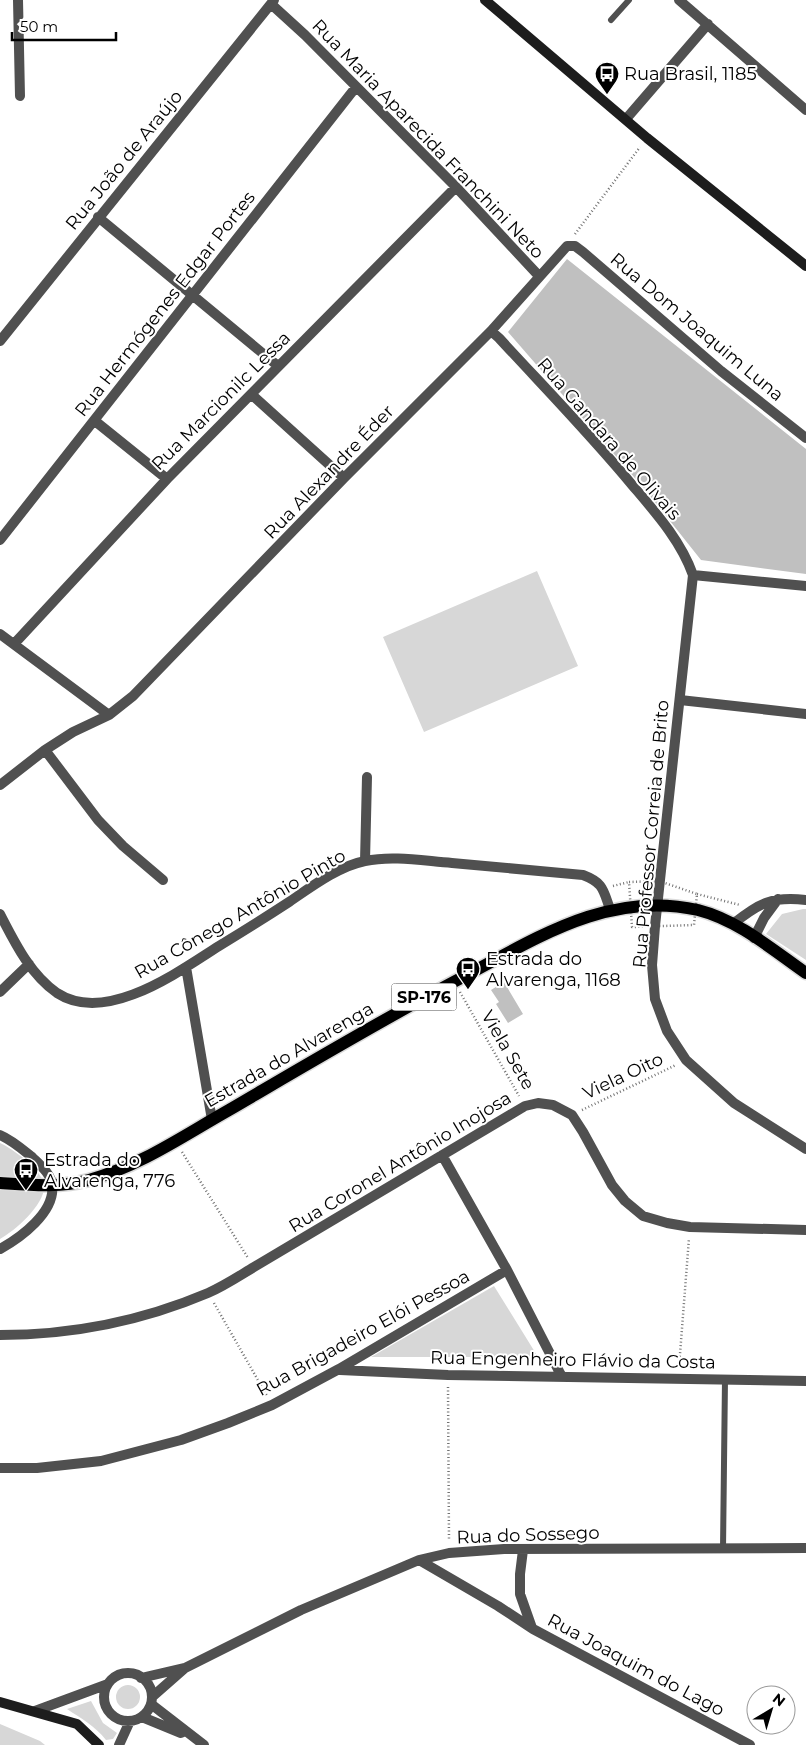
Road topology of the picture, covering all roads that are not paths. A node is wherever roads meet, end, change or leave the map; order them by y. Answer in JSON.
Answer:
{"nodes":[{"id":1,"x":18,"y":0,"type":"edge"},
{"id":2,"x":485,"y":0,"type":"edge"},
{"id":3,"x":629,"y":0,"type":"edge"},
{"id":4,"x":679,"y":0,"type":"edge"},
{"id":5,"x":272,"y":2,"type":"edge"},
{"id":6,"x":611,"y":20,"type":"dead end"},
{"id":7,"x":708,"y":24,"type":"junction"},
{"id":8,"x":356,"y":87,"type":"junction"},
{"id":9,"x":20,"y":96,"type":"dead end"},
{"id":10,"x":806,"y":110,"type":"edge"},
{"id":11,"x":626,"y":119,"type":"junction"},
{"id":12,"x":456,"y":187,"type":"junction"},
{"id":13,"x":98,"y":217,"type":"junction"},
{"id":14,"x":566,"y":246,"type":"joint"},
{"id":15,"x":806,"y":266,"type":"edge"},
{"id":16,"x":539,"y":276,"type":"junction"},
{"id":17,"x":191,"y":295,"type":"junction"},
{"id":18,"x":491,"y":331,"type":"junction"},
{"id":19,"x":0,"y":341,"type":"edge"},
{"id":20,"x":278,"y":366,"type":"junction"},
{"id":21,"x":251,"y":394,"type":"junction"},
{"id":22,"x":95,"y":421,"type":"junction"},
{"id":23,"x":806,"y":438,"type":"edge"},
{"id":24,"x":344,"y":478,"type":"junction"},
{"id":25,"x":167,"y":479,"type":"junction"},
{"id":26,"x":0,"y":540,"type":"edge"},
{"id":27,"x":693,"y":575,"type":"junction"},
{"id":28,"x":806,"y":586,"type":"edge"},
{"id":29,"x":0,"y":634,"type":"edge"},
{"id":30,"x":14,"y":644,"type":"junction"},
{"id":31,"x":680,"y":700,"type":"junction"},
{"id":32,"x":806,"y":714,"type":"edge"},
{"id":33,"x":109,"y":715,"type":"junction"},
{"id":34,"x":44,"y":750,"type":"junction"},
{"id":35,"x":366,"y":777,"type":"dead end"},
{"id":36,"x":0,"y":785,"type":"edge"},
{"id":37,"x":365,"y":861,"type":"junction"},
{"id":38,"x":163,"y":880,"type":"dead end"},
{"id":39,"x":778,"y":899,"type":"junction"},
{"id":40,"x":806,"y":900,"type":"edge"},
{"id":41,"x":658,"y":906,"type":"junction"},
{"id":42,"x":610,"y":909,"type":"junction"},
{"id":43,"x":0,"y":914,"type":"edge"},
{"id":44,"x":733,"y":924,"type":"junction"},
{"id":45,"x":754,"y":938,"type":"junction"},
{"id":46,"x":29,"y":964,"type":"junction"},
{"id":47,"x":186,"y":967,"type":"junction"},
{"id":48,"x":806,"y":973,"type":"edge"},
{"id":49,"x":0,"y":992,"type":"edge"},
{"id":50,"x":212,"y":1120,"type":"junction"},
{"id":51,"x":0,"y":1135,"type":"edge"},
{"id":52,"x":806,"y":1149,"type":"edge"},
{"id":53,"x":442,"y":1155,"type":"junction"},
{"id":54,"x":0,"y":1183,"type":"edge"},
{"id":55,"x":53,"y":1186,"type":"junction"},
{"id":56,"x":806,"y":1230,"type":"edge"},
{"id":57,"x":0,"y":1249,"type":"edge"},
{"id":58,"x":506,"y":1270,"type":"junction"},
{"id":59,"x":0,"y":1335,"type":"edge"},
{"id":60,"x":339,"y":1370,"type":"junction"},
{"id":61,"x":562,"y":1377,"type":"junction"},
{"id":62,"x":725,"y":1379,"type":"junction"},
{"id":63,"x":806,"y":1381,"type":"edge"},
{"id":64,"x":0,"y":1468,"type":"edge"},
{"id":65,"x":806,"y":1548,"type":"edge"},
{"id":66,"x":723,"y":1549,"type":"junction"},
{"id":67,"x":523,"y":1550,"type":"junction"},
{"id":68,"x":419,"y":1560,"type":"junction"},
{"id":69,"x":533,"y":1629,"type":"junction"},
{"id":70,"x":186,"y":1668,"type":"junction"},
{"id":71,"x":141,"y":1678,"type":"junction"},
{"id":72,"x":108,"y":1684,"type":"junction"},
{"id":73,"x":151,"y":1700,"type":"junction"},
{"id":74,"x":0,"y":1702,"type":"edge"},
{"id":75,"x":35,"y":1711,"type":"junction"},
{"id":76,"x":142,"y":1717,"type":"junction"},
{"id":77,"x":130,"y":1721,"type":"junction"},
{"id":78,"x":194,"y":1738,"type":"junction"},
{"id":79,"x":99,"y":1745,"type":"edge"},
{"id":80,"x":119,"y":1745,"type":"edge"},
{"id":81,"x":204,"y":1745,"type":"edge"},
{"id":82,"x":750,"y":1745,"type":"edge"}],
"edges":[{"from":1,"to":9,"type":"street"},
{"from":2,"to":11,"type":"street"},
{"from":3,"to":6,"type":"lane"},
{"from":4,"to":7,"type":"street"},
{"from":5,"to":8,"type":"street","name":"Rua Maria Aparecida Franchini Neto"},
{"from":5,"to":13,"type":"street","name":"Rua João de Araújo"},
{"from":7,"to":10,"type":"street"},
{"from":7,"to":11,"type":"street"},
{"from":8,"to":12,"type":"street","name":"Rua Maria Aparecida Franchini Neto"},
{"from":8,"to":17,"type":"street","name":"Rua Hermógenes Edgar Portes"},
{"from":11,"to":15,"type":"street"},
{"from":12,"to":16,"type":"street","name":"Rua Maria Aparecida Franchini Neto"},
{"from":12,"to":20,"type":"street","name":"Rua Marcionilc Lessa"},
{"from":13,"to":17,"type":"street"},
{"from":13,"to":19,"type":"street","name":"Rua João de Araújo"},
{"from":14,"to":16,"type":"street","name":"Rua Alexandre Éder"},
{"from":14,"to":23,"type":"street","name":"Rua Dom Joaquim Luna"},
{"from":16,"to":18,"type":"street","name":"Rua Alexandre Éder"},
{"from":17,"to":20,"type":"street"},
{"from":17,"to":22,"type":"street","name":"Rua Hermógenes Edgar Portes"},
{"from":18,"to":24,"type":"street","name":"Rua Alexandre Éder"},
{"from":18,"to":27,"type":"street","name":"Rua Gandara de Olivais"},
{"from":20,"to":21,"type":"street","name":"Rua Marcionilc Lessa"},
{"from":21,"to":24,"type":"street"},
{"from":21,"to":25,"type":"street","name":"Rua Marcionilc Lessa"},
{"from":22,"to":25,"type":"street"},
{"from":22,"to":26,"type":"street","name":"Rua Hermógenes Edgar Portes"},
{"from":24,"to":33,"type":"street","name":"Rua Alexandre Éder"},
{"from":25,"to":30,"type":"street","name":"Rua Marcionilc Lessa"},
{"from":27,"to":28,"type":"street"},
{"from":27,"to":31,"type":"street","name":"Rua Professor Correia de Brito"},
{"from":29,"to":30,"type":"street"},
{"from":30,"to":33,"type":"street"},
{"from":31,"to":32,"type":"street"},
{"from":31,"to":41,"type":"street","name":"Rua Professor Correia de Brito"},
{"from":33,"to":34,"type":"street","name":"Rua Alexandre Éder"},
{"from":34,"to":36,"type":"street","name":"Rua Alexandre Éder"},
{"from":34,"to":38,"type":"street"},
{"from":35,"to":37,"type":"street"},
{"from":37,"to":42,"type":"street","name":"Rua Cônego Antônio Pinto"},
{"from":37,"to":47,"type":"street","name":"Rua Cônego Antônio Pinto"},
{"from":39,"to":40,"type":"street"},
{"from":39,"to":44,"type":"street"},
{"from":39,"to":45,"type":"street"},
{"from":41,"to":42,"type":"main road","name":"Estrada do Alvarenga","number":"SP-176"},
{"from":41,"to":44,"type":"main road","name":"Estrada do Alvarenga","number":"SP-176"},
{"from":41,"to":52,"type":"street","name":"Rua Professor Correia de Brito"},
{"from":42,"to":50,"type":"main road","name":"Estrada do Alvarenga","number":"SP-176"},
{"from":43,"to":46,"type":"street","name":"Rua Cônego Antônio Pinto"},
{"from":44,"to":45,"type":"main road","name":"Estrada do Alvarenga","number":"SP-176"},
{"from":45,"to":48,"type":"main road","name":"Estrada do Alvarenga","number":"SP-176"},
{"from":46,"to":47,"type":"street","name":"Rua Cônego Antônio Pinto"},
{"from":46,"to":49,"type":"street"},
{"from":47,"to":50,"type":"street"},
{"from":50,"to":55,"type":"main road","name":"Estrada do Alvarenga","number":"SP-176"},
{"from":51,"to":55,"type":"street"},
{"from":53,"to":56,"type":"street","name":"Rua Coronel Antônio Inojosa"},
{"from":53,"to":58,"type":"street"},
{"from":53,"to":59,"type":"street","name":"Rua Coronel Antônio Inojosa"},
{"from":54,"to":55,"type":"main road","name":"Estrada do Alvarenga","number":"SP-176"},
{"from":55,"to":57,"type":"street"},
{"from":58,"to":60,"type":"street","name":"Rua Brigadeiro Elói Pessoa"},
{"from":58,"to":61,"type":"street"},
{"from":60,"to":61,"type":"street","name":"Rua Engenheiro Flávio da Costa"},
{"from":60,"to":64,"type":"street","name":"Rua Brigadeiro Elói Pessoa"},
{"from":61,"to":62,"type":"street","name":"Rua Engenheiro Flávio da Costa"},
{"from":62,"to":63,"type":"street","name":"Rua Engenheiro Flávio da Costa"},
{"from":62,"to":66,"type":"lane"},
{"from":65,"to":66,"type":"street","name":"Rua do Sossego"},
{"from":66,"to":67,"type":"street","name":"Rua do Sossego"},
{"from":67,"to":68,"type":"street","name":"Rua do Sossego"},
{"from":67,"to":69,"type":"street","name":"Rua Joaquim do Lago"},
{"from":68,"to":69,"type":"street","name":"Rua Joaquim do Lago"},
{"from":68,"to":70,"type":"street","name":"Rua do Sossego"},
{"from":69,"to":82,"type":"street","name":"Rua Joaquim do Lago"},
{"from":70,"to":71,"type":"street","name":"Rua do Sossego"},
{"from":70,"to":73,"type":"street","name":"Rua do Sossego"},
{"from":71,"to":72,"type":"street"},
{"from":71,"to":73,"type":"street"},
{"from":72,"to":75,"type":"street"},
{"from":72,"to":77,"type":"street"},
{"from":73,"to":76,"type":"street"},
{"from":73,"to":78,"type":"street"},
{"from":74,"to":75,"type":"street"},
{"from":75,"to":79,"type":"street"},
{"from":76,"to":77,"type":"street"},
{"from":76,"to":78,"type":"street"},
{"from":77,"to":80,"type":"street"},
{"from":78,"to":81,"type":"street"}]}
